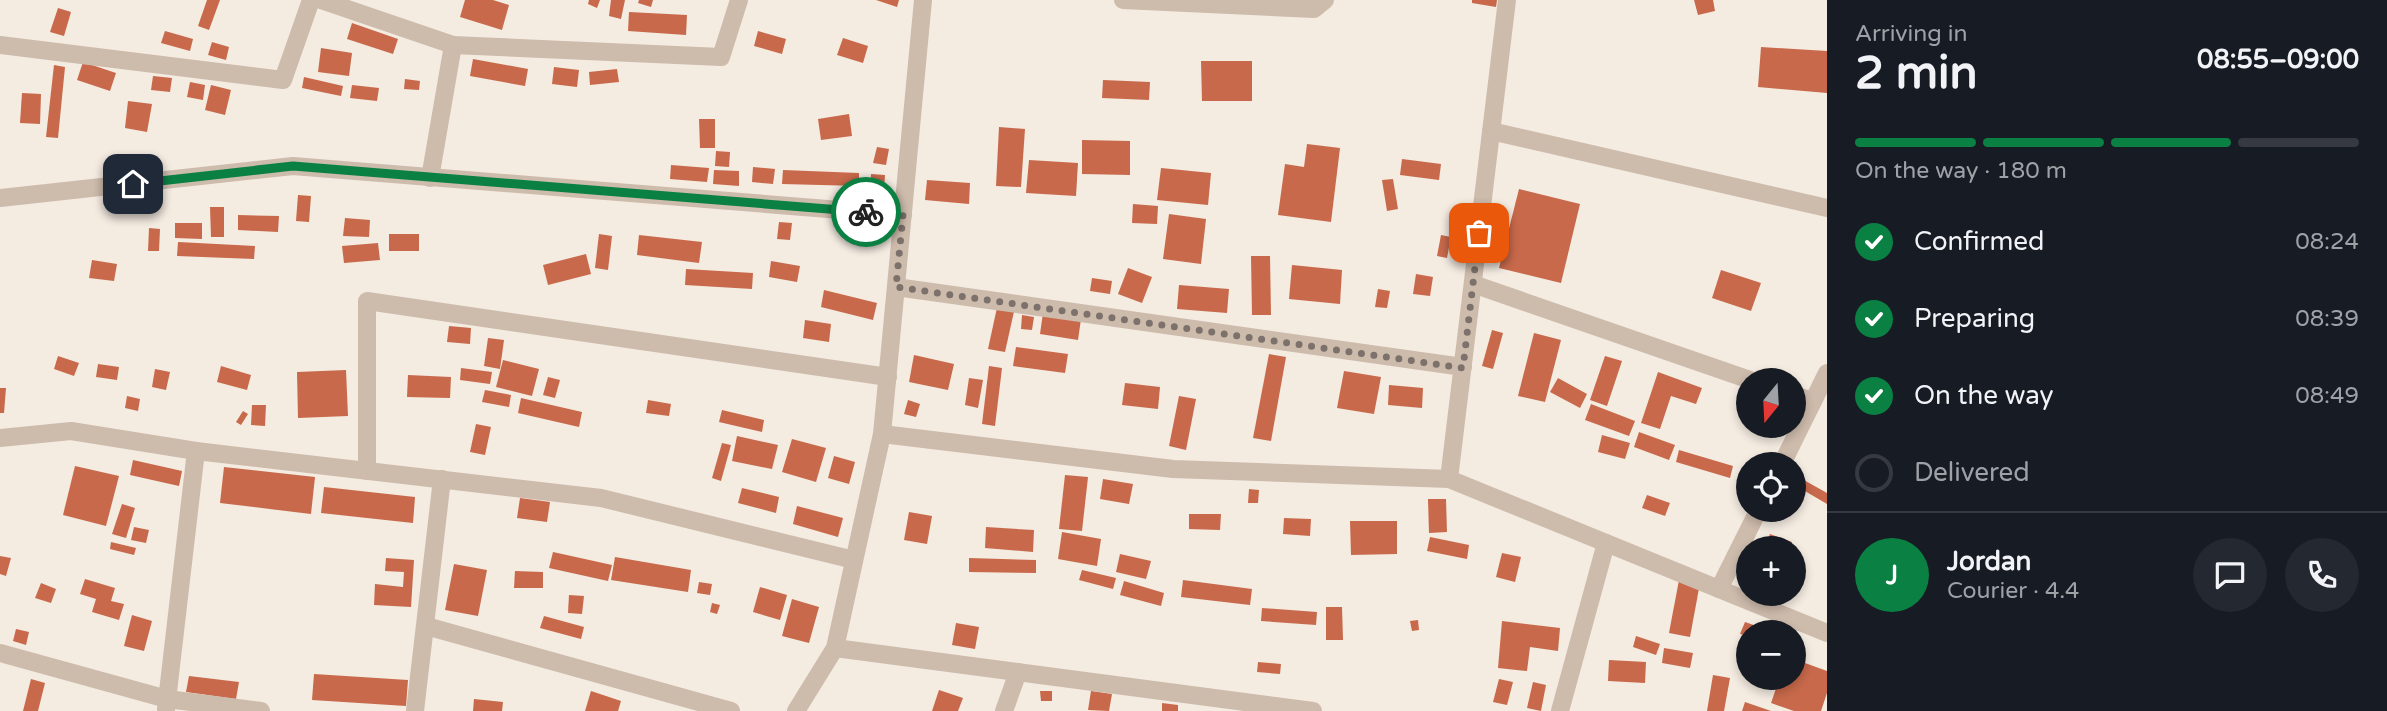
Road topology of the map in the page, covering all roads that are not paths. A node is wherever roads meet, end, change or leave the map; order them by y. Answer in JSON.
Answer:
{"nodes":[{"id":1,"x":312,"y":0,"type":"edge"},
{"id":2,"x":321,"y":0,"type":"edge"},
{"id":3,"x":739,"y":0,"type":"edge"},
{"id":4,"x":923,"y":0,"type":"edge"},
{"id":5,"x":1123,"y":0,"type":"edge"},
{"id":6,"x":1507,"y":0,"type":"edge"},
{"id":7,"x":1318,"y":3,"type":"edge"},
{"id":8,"x":0,"y":45,"type":"edge"},
{"id":9,"x":453,"y":45,"type":"junction"},
{"id":10,"x":1491,"y":131,"type":"junction"},
{"id":11,"x":430,"y":178,"type":"junction"},
{"id":12,"x":0,"y":198,"type":"edge"},
{"id":13,"x":1827,"y":208,"type":"edge"},
{"id":14,"x":903,"y":215,"type":"junction"},
{"id":15,"x":1473,"y":284,"type":"junction"},
{"id":16,"x":896,"y":287,"type":"junction"},
{"id":17,"x":1463,"y":368,"type":"junction"},
{"id":18,"x":1827,"y":373,"type":"edge"},
{"id":19,"x":1736,"y":375,"type":"edge"},
{"id":20,"x":888,"y":377,"type":"junction"},
{"id":21,"x":1806,"y":399,"type":"edge"},
{"id":22,"x":1813,"y":401,"type":"junction"},
{"id":23,"x":883,"y":434,"type":"junction"},
{"id":24,"x":0,"y":438,"type":"edge"},
{"id":25,"x":196,"y":451,"type":"junction"},
{"id":26,"x":1788,"y":452,"type":"edge"},
{"id":27,"x":368,"y":471,"type":"junction"},
{"id":28,"x":442,"y":479,"type":"junction"},
{"id":29,"x":1449,"y":480,"type":"junction"},
{"id":30,"x":1752,"y":522,"type":"edge"},
{"id":31,"x":1606,"y":543,"type":"junction"},
{"id":32,"x":854,"y":560,"type":"junction"},
{"id":33,"x":1719,"y":589,"type":"junction"},
{"id":34,"x":426,"y":626,"type":"junction"},
{"id":35,"x":1827,"y":633,"type":"edge"},
{"id":36,"x":835,"y":649,"type":"junction"},
{"id":37,"x":0,"y":653,"type":"edge"},
{"id":38,"x":1018,"y":672,"type":"junction"},
{"id":39,"x":166,"y":705,"type":"edge"},
{"id":40,"x":1240,"y":706,"type":"edge"},
{"id":41,"x":261,"y":711,"type":"edge"},
{"id":42,"x":415,"y":711,"type":"edge"},
{"id":43,"x":731,"y":711,"type":"edge"},
{"id":44,"x":796,"y":711,"type":"edge"},
{"id":45,"x":1004,"y":711,"type":"edge"},
{"id":46,"x":1313,"y":711,"type":"edge"},
{"id":47,"x":1560,"y":711,"type":"edge"}],
"edges":[{"from":1,"to":8,"type":"street"},
{"from":2,"to":9,"type":"street"},
{"from":3,"to":9,"type":"street"},
{"from":4,"to":14,"type":"street"},
{"from":5,"to":7,"type":"street"},
{"from":6,"to":10,"type":"street"},
{"from":9,"to":11,"type":"street"},
{"from":10,"to":13,"type":"street"},
{"from":10,"to":15,"type":"street"},
{"from":11,"to":12,"type":"street"},
{"from":11,"to":14,"type":"street"},
{"from":14,"to":16,"type":"street"},
{"from":15,"to":17,"type":"street"},
{"from":15,"to":19,"type":"street"},
{"from":16,"to":17,"type":"street"},
{"from":16,"to":20,"type":"street"},
{"from":17,"to":29,"type":"street"},
{"from":18,"to":22,"type":"street"},
{"from":20,"to":23,"type":"street"},
{"from":20,"to":27,"type":"street"},
{"from":21,"to":22,"type":"street"},
{"from":22,"to":26,"type":"street"},
{"from":23,"to":29,"type":"street"},
{"from":23,"to":32,"type":"street"},
{"from":24,"to":25,"type":"street"},
{"from":25,"to":27,"type":"street"},
{"from":25,"to":39,"type":"street"},
{"from":27,"to":28,"type":"street"},
{"from":28,"to":32,"type":"street"},
{"from":28,"to":34,"type":"street"},
{"from":29,"to":31,"type":"street"},
{"from":30,"to":33,"type":"street"},
{"from":31,"to":33,"type":"street"},
{"from":31,"to":47,"type":"street"},
{"from":32,"to":36,"type":"street"},
{"from":33,"to":35,"type":"street"},
{"from":34,"to":42,"type":"street"},
{"from":34,"to":43,"type":"street"},
{"from":36,"to":38,"type":"street"},
{"from":36,"to":44,"type":"street"},
{"from":37,"to":39,"type":"street"},
{"from":38,"to":40,"type":"street"},
{"from":38,"to":45,"type":"street"},
{"from":39,"to":41,"type":"street"},
{"from":40,"to":46,"type":"street"}]}
